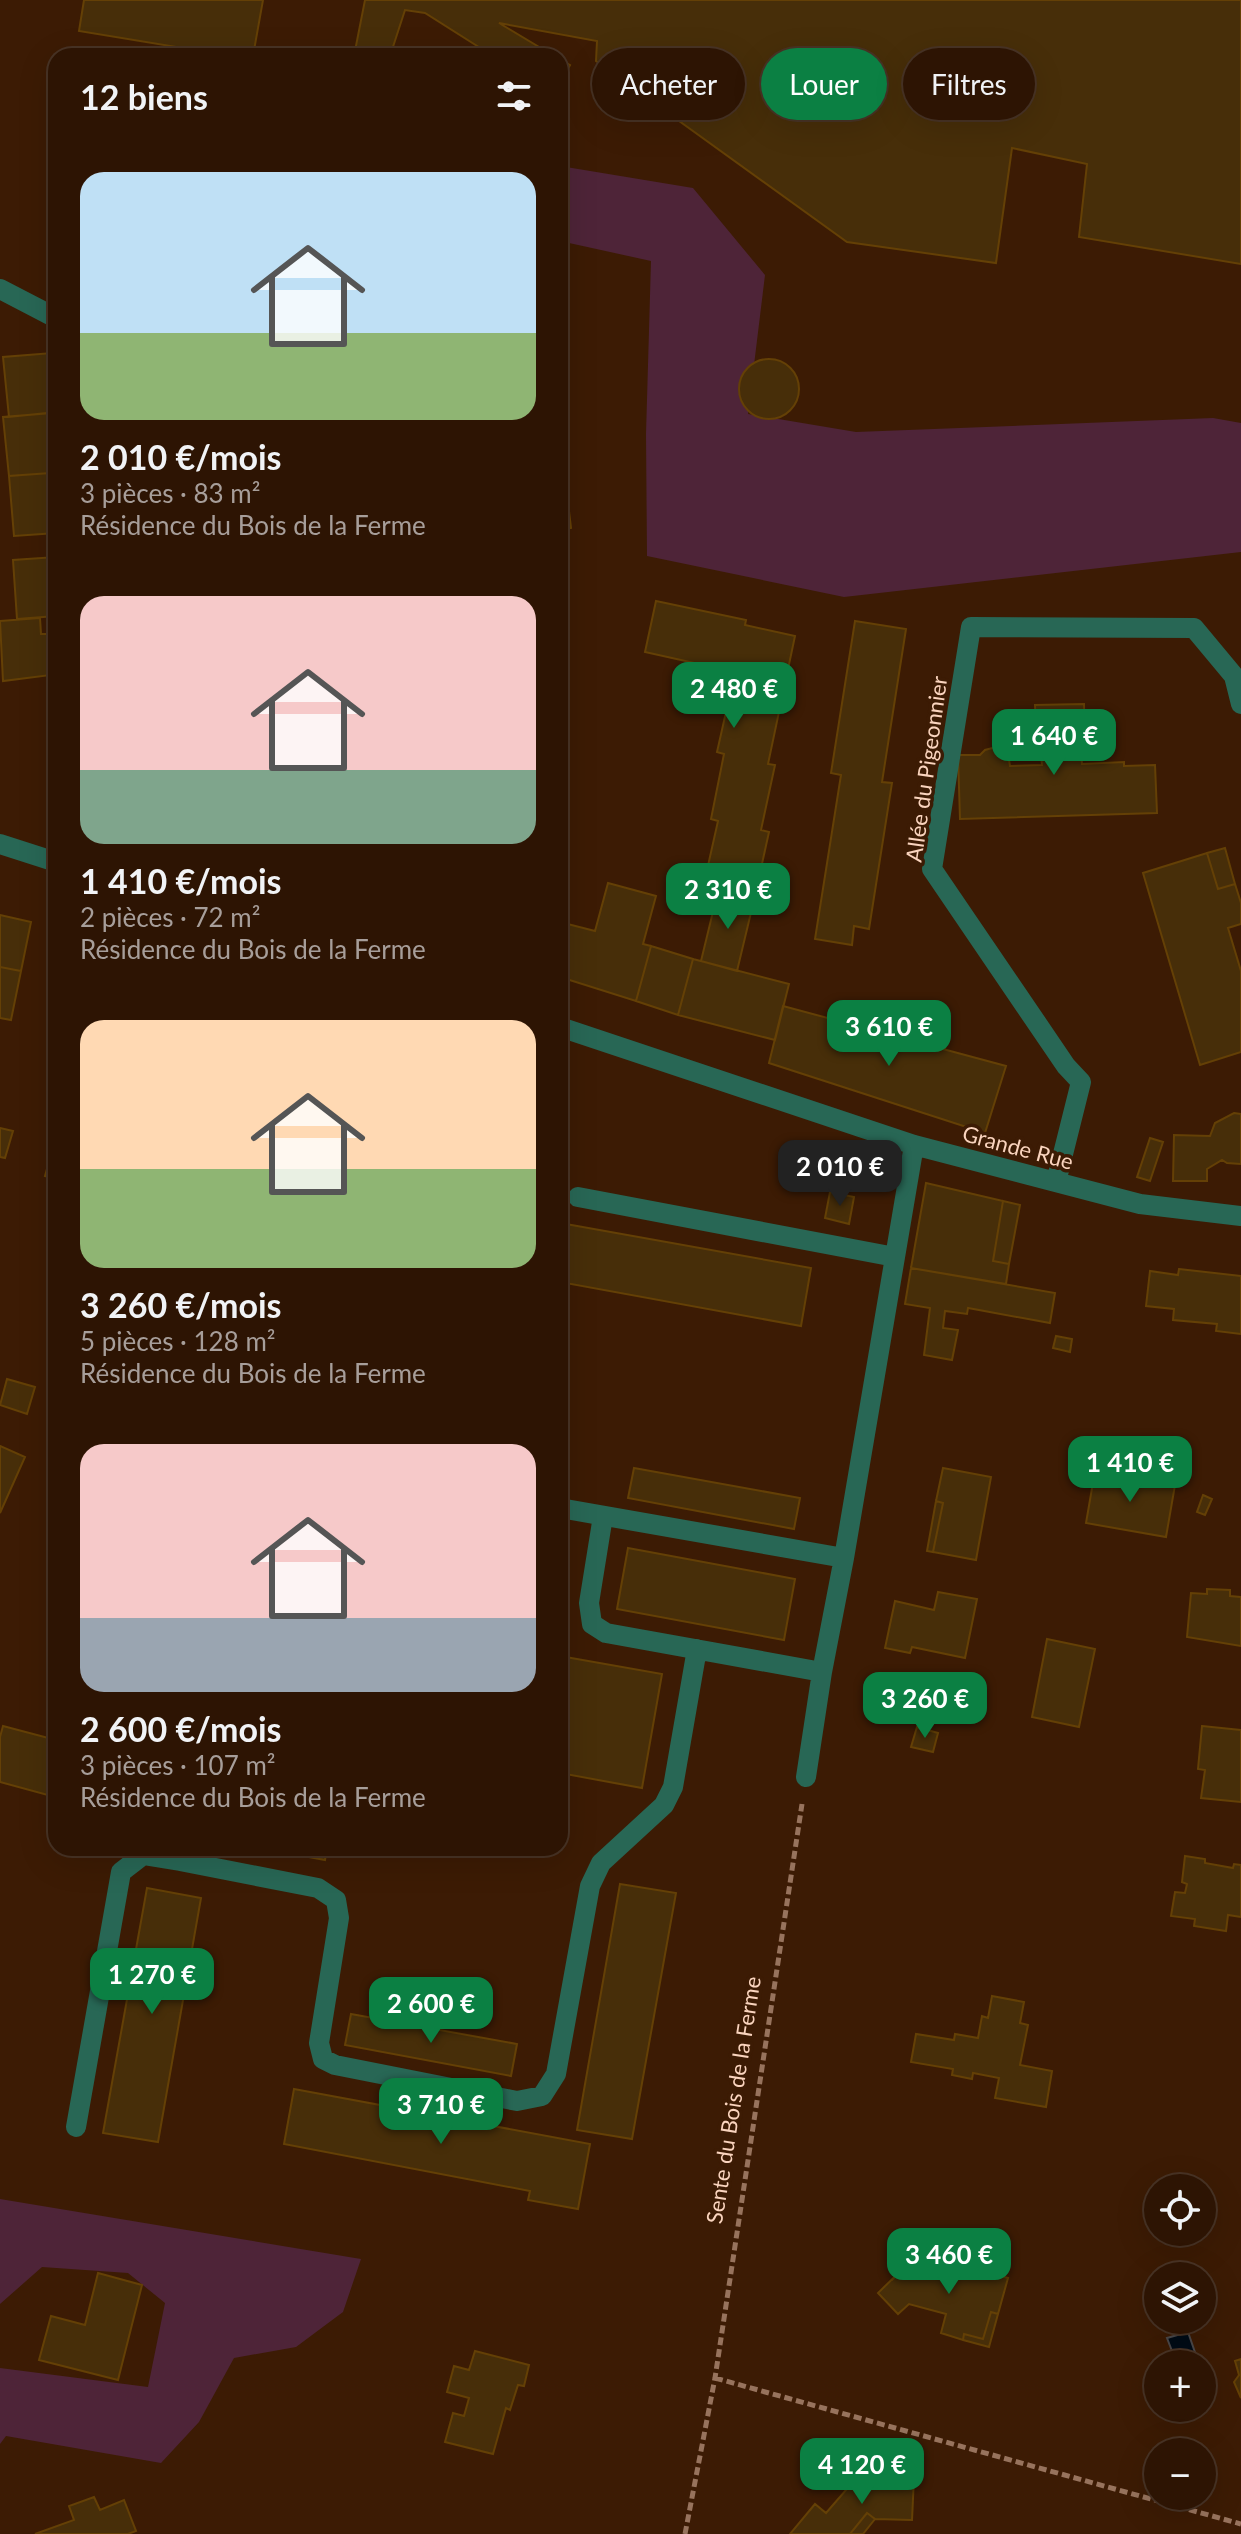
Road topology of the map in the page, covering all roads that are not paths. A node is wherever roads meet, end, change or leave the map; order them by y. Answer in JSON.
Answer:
{"nodes":[{"id":1,"x":0,"y":289,"type":"edge"},
{"id":2,"x":48,"y":314,"type":"edge"},
{"id":3,"x":1241,"y":704,"type":"edge"},
{"id":4,"x":0,"y":844,"type":"edge"},
{"id":5,"x":48,"y":859,"type":"edge"},
{"id":6,"x":568,"y":1030,"type":"edge"},
{"id":7,"x":914,"y":1145,"type":"junction"},
{"id":8,"x":1056,"y":1182,"type":"junction"},
{"id":9,"x":578,"y":1197,"type":"dead end"},
{"id":10,"x":1241,"y":1216,"type":"edge"},
{"id":11,"x":895,"y":1257,"type":"junction"},
{"id":12,"x":568,"y":1509,"type":"edge"},
{"id":13,"x":603,"y":1516,"type":"junction"},
{"id":14,"x":844,"y":1558,"type":"junction"},
{"id":15,"x":697,"y":1649,"type":"junction"},
{"id":16,"x":822,"y":1672,"type":"junction"},
{"id":17,"x":806,"y":1777,"type":"road end"},
{"id":18,"x":142,"y":1856,"type":"edge"},
{"id":19,"x":189,"y":1856,"type":"edge"},
{"id":20,"x":76,"y":2127,"type":"dead end"}],
"edges":[{"from":1,"to":2,"type":"street"},
{"from":3,"to":8,"type":"street","name":"Allée du Pigeonnier"},
{"from":4,"to":5,"type":"street"},
{"from":6,"to":7,"type":"street","name":"Grande Rue"},
{"from":7,"to":8,"type":"street","name":"Grande Rue"},
{"from":7,"to":11,"type":"street"},
{"from":8,"to":10,"type":"street","name":"Grande Rue"},
{"from":9,"to":11,"type":"street"},
{"from":11,"to":14,"type":"street"},
{"from":12,"to":13,"type":"street"},
{"from":13,"to":14,"type":"street"},
{"from":13,"to":15,"type":"street"},
{"from":14,"to":16,"type":"street"},
{"from":15,"to":16,"type":"street"},
{"from":15,"to":19,"type":"street"},
{"from":16,"to":17,"type":"street"},
{"from":18,"to":20,"type":"street"}]}
